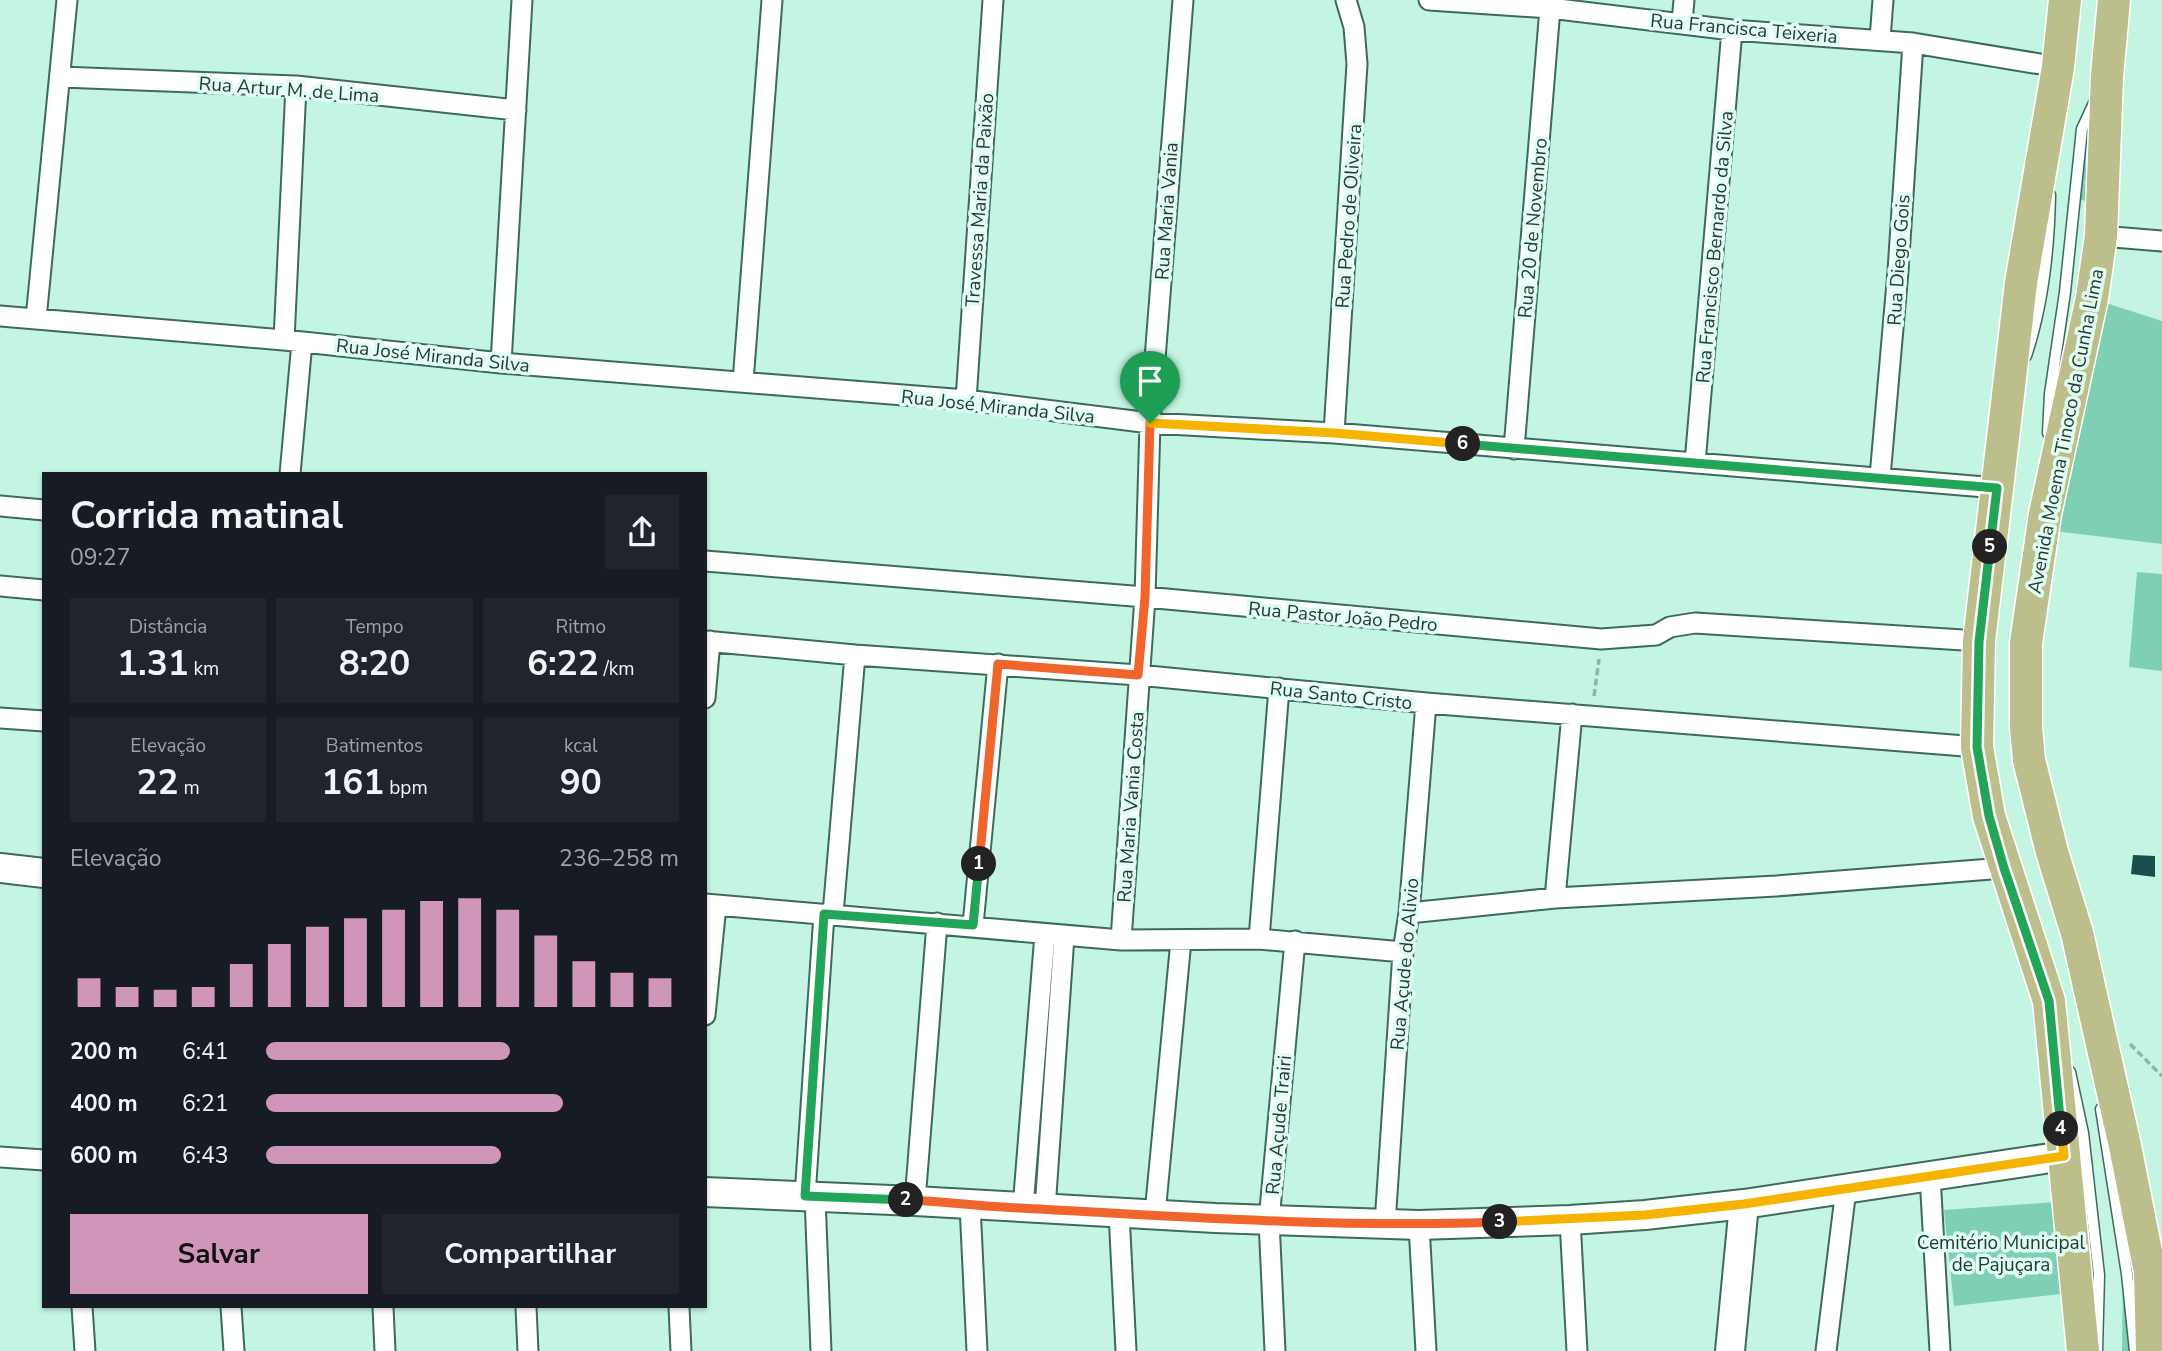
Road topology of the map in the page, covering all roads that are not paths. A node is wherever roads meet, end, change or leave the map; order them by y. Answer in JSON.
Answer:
{"nodes":[{"id":1,"x":66,"y":0,"type":"edge"},
{"id":2,"x":522,"y":0,"type":"edge"},
{"id":3,"x":772,"y":0,"type":"edge"},
{"id":4,"x":993,"y":0,"type":"edge"},
{"id":5,"x":1183,"y":0,"type":"edge"},
{"id":6,"x":1346,"y":0,"type":"edge"},
{"id":7,"x":1429,"y":0,"type":"edge"},
{"id":8,"x":1684,"y":0,"type":"edge"},
{"id":9,"x":1883,"y":0,"type":"edge"},
{"id":10,"x":2065,"y":0,"type":"edge"},
{"id":11,"x":2114,"y":0,"type":"edge"},
{"id":12,"x":1499,"y":2,"type":"edge"},
{"id":13,"x":1550,"y":8,"type":"junction"},
{"id":14,"x":1682,"y":23,"type":"junction"},
{"id":15,"x":1732,"y":30,"type":"junction"},
{"id":16,"x":1880,"y":39,"type":"junction"},
{"id":17,"x":1913,"y":43,"type":"junction"},
{"id":18,"x":2107,"y":76,"type":"junction"},
{"id":19,"x":61,"y":77,"type":"junction"},
{"id":20,"x":2055,"y":82,"type":"junction"},
{"id":21,"x":296,"y":86,"type":"junction"},
{"id":22,"x":516,"y":110,"type":"junction"},
{"id":23,"x":2101,"y":236,"type":"junction"},
{"id":24,"x":2162,"y":241,"type":"edge"},
{"id":25,"x":0,"y":316,"type":"edge"},
{"id":26,"x":36,"y":320,"type":"junction"},
{"id":27,"x":293,"y":341,"type":"junction"},
{"id":28,"x":501,"y":363,"type":"junction"},
{"id":29,"x":743,"y":382,"type":"junction"},
{"id":30,"x":966,"y":400,"type":"junction"},
{"id":31,"x":1150,"y":423,"type":"junction"},
{"id":32,"x":1334,"y":433,"type":"junction"},
{"id":33,"x":1514,"y":449,"type":"junction"},
{"id":34,"x":1695,"y":463,"type":"junction"},
{"id":35,"x":290,"y":472,"type":"edge"},
{"id":36,"x":1880,"y":477,"type":"junction"},
{"id":37,"x":1997,"y":488,"type":"junction"},
{"id":38,"x":0,"y":506,"type":"edge"},
{"id":39,"x":42,"y":510,"type":"edge"},
{"id":40,"x":2045,"y":514,"type":"junction"},
{"id":41,"x":707,"y":561,"type":"edge"},
{"id":42,"x":0,"y":586,"type":"edge"},
{"id":43,"x":42,"y":590,"type":"edge"},
{"id":44,"x":1145,"y":597,"type":"junction"},
{"id":45,"x":708,"y":641,"type":"edge"},
{"id":46,"x":1979,"y":642,"type":"junction"},
{"id":47,"x":855,"y":655,"type":"junction"},
{"id":48,"x":707,"y":660,"type":"edge"},
{"id":49,"x":998,"y":664,"type":"junction"},
{"id":50,"x":1138,"y":675,"type":"junction"},
{"id":51,"x":1279,"y":688,"type":"junction"},
{"id":52,"x":1426,"y":703,"type":"junction"},
{"id":53,"x":1581,"y":715,"type":"junction"},
{"id":54,"x":0,"y":718,"type":"edge"},
{"id":55,"x":42,"y":721,"type":"edge"},
{"id":56,"x":1977,"y":747,"type":"junction"},
{"id":57,"x":0,"y":868,"type":"edge"},
{"id":58,"x":2004,"y":868,"type":"junction"},
{"id":59,"x":42,"y":873,"type":"edge"},
{"id":60,"x":1555,"y":898,"type":"junction"},
{"id":61,"x":711,"y":904,"type":"edge"},
{"id":62,"x":1409,"y":913,"type":"junction"},
{"id":63,"x":829,"y":914,"type":"junction"},
{"id":64,"x":937,"y":923,"type":"junction"},
{"id":65,"x":973,"y":925,"type":"junction"},
{"id":66,"x":1054,"y":935,"type":"junction"},
{"id":67,"x":1259,"y":939,"type":"junction"},
{"id":68,"x":1121,"y":940,"type":"junction"},
{"id":69,"x":1181,"y":940,"type":"junction"},
{"id":70,"x":1295,"y":941,"type":"junction"},
{"id":71,"x":1403,"y":952,"type":"junction"},
{"id":72,"x":707,"y":978,"type":"edge"},
{"id":73,"x":2049,"y":1001,"type":"junction"},
{"id":74,"x":2102,"y":1036,"type":"junction"},
{"id":75,"x":2065,"y":1052,"type":"dead end"},
{"id":76,"x":2067,"y":1063,"type":"dead end"},
{"id":77,"x":2099,"y":1079,"type":"dead end"},
{"id":78,"x":2100,"y":1102,"type":"dead end"},
{"id":79,"x":2064,"y":1156,"type":"junction"},
{"id":80,"x":0,"y":1157,"type":"edge"},
{"id":81,"x":42,"y":1160,"type":"edge"},
{"id":82,"x":1930,"y":1176,"type":"junction"},
{"id":83,"x":1846,"y":1189,"type":"junction"},
{"id":84,"x":707,"y":1192,"type":"edge"},
{"id":85,"x":810,"y":1196,"type":"junction"},
{"id":86,"x":915,"y":1200,"type":"junction"},
{"id":87,"x":1744,"y":1204,"type":"junction"},
{"id":88,"x":970,"y":1205,"type":"junction"},
{"id":89,"x":1034,"y":1209,"type":"junction"},
{"id":90,"x":1119,"y":1213,"type":"junction"},
{"id":91,"x":1155,"y":1214,"type":"junction"},
{"id":92,"x":1269,"y":1220,"type":"junction"},
{"id":93,"x":1570,"y":1220,"type":"junction"},
{"id":94,"x":1385,"y":1224,"type":"junction"},
{"id":95,"x":1419,"y":1225,"type":"junction"},
{"id":96,"x":82,"y":1308,"type":"edge"},
{"id":97,"x":231,"y":1308,"type":"edge"},
{"id":98,"x":383,"y":1308,"type":"edge"},
{"id":99,"x":527,"y":1308,"type":"edge"},
{"id":100,"x":679,"y":1308,"type":"edge"},
{"id":101,"x":85,"y":1351,"type":"edge"},
{"id":102,"x":234,"y":1351,"type":"edge"},
{"id":103,"x":385,"y":1351,"type":"edge"},
{"id":104,"x":528,"y":1351,"type":"edge"},
{"id":105,"x":681,"y":1351,"type":"edge"},
{"id":106,"x":821,"y":1351,"type":"edge"},
{"id":107,"x":977,"y":1351,"type":"edge"},
{"id":108,"x":1126,"y":1351,"type":"edge"},
{"id":109,"x":1275,"y":1351,"type":"edge"},
{"id":110,"x":1426,"y":1351,"type":"edge"},
{"id":111,"x":1577,"y":1351,"type":"edge"},
{"id":112,"x":1730,"y":1351,"type":"edge"},
{"id":113,"x":1826,"y":1351,"type":"edge"},
{"id":114,"x":1940,"y":1351,"type":"edge"},
{"id":115,"x":2084,"y":1351,"type":"edge"},
{"id":116,"x":2097,"y":1351,"type":"edge"},
{"id":117,"x":2135,"y":1351,"type":"edge"},
{"id":118,"x":2152,"y":1351,"type":"edge"}],
"edges":[{"from":1,"to":19,"type":"street"},
{"from":2,"to":22,"type":"street"},
{"from":3,"to":29,"type":"street"},
{"from":4,"to":30,"type":"street","name":"Travessa Maria da Paixão"},
{"from":5,"to":31,"type":"street","name":"Rua Maria Vania"},
{"from":6,"to":32,"type":"street","name":"Rua Pedro de Oliveira"},
{"from":7,"to":12,"type":"street","name":"Rua Francisca Teixeria"},
{"from":8,"to":14,"type":"street"},
{"from":9,"to":16,"type":"street"},
{"from":10,"to":20,"type":"main road"},
{"from":11,"to":18,"type":"main road","name":"Avenida Moema Tinoco da Cunha Lima"},
{"from":12,"to":13,"type":"street","name":"Rua Francisca Teixeria"},
{"from":13,"to":14,"type":"street","name":"Rua Francisca Teixeria"},
{"from":13,"to":33,"type":"street","name":"Rua 20 de Novembro"},
{"from":14,"to":15,"type":"street","name":"Rua Francisca Teixeria"},
{"from":15,"to":16,"type":"street","name":"Rua Francisca Teixeria"},
{"from":15,"to":34,"type":"street","name":"Rua Francisco Bernardo da Silva"},
{"from":16,"to":17,"type":"street","name":"Rua Francisca Teixeria"},
{"from":17,"to":20,"type":"street","name":"Rua Francisca Teixeria"},
{"from":17,"to":36,"type":"street","name":"Rua Diego Gois"},
{"from":18,"to":23,"type":"main road","name":"Avenida Moema Tinoco da Cunha Lima"},
{"from":18,"to":40,"type":"lane"},
{"from":19,"to":21,"type":"street","name":"Rua Artur M. de Lima"},
{"from":19,"to":26,"type":"street"},
{"from":20,"to":37,"type":"main road"},
{"from":21,"to":22,"type":"street","name":"Rua Artur M. de Lima"},
{"from":21,"to":27,"type":"street"},
{"from":22,"to":28,"type":"street"},
{"from":23,"to":24,"type":"street"},
{"from":23,"to":40,"type":"main road","name":"Avenida Moema Tinoco da Cunha Lima"},
{"from":25,"to":26,"type":"street","name":"Rua José Miranda Silva"},
{"from":26,"to":27,"type":"street","name":"Rua José Miranda Silva"},
{"from":27,"to":28,"type":"street","name":"Rua José Miranda Silva"},
{"from":27,"to":35,"type":"street"},
{"from":28,"to":29,"type":"street","name":"Rua José Miranda Silva"},
{"from":29,"to":30,"type":"street","name":"Rua José Miranda Silva"},
{"from":30,"to":31,"type":"street","name":"Rua José Miranda Silva"},
{"from":31,"to":32,"type":"street","name":"Rua José Miranda Silva"},
{"from":31,"to":44,"type":"street","name":"Rua Maria Vania Costa"},
{"from":32,"to":33,"type":"street","name":"Rua José Miranda Silva"},
{"from":33,"to":34,"type":"street","name":"Rua José Miranda Silva"},
{"from":34,"to":36,"type":"street","name":"Rua José Miranda Silva"},
{"from":36,"to":37,"type":"street","name":"Rua José Miranda Silva"},
{"from":37,"to":46,"type":"main road"},
{"from":38,"to":39,"type":"street"},
{"from":40,"to":74,"type":"main road","name":"Avenida Moema Tinoco da Cunha Lima"},
{"from":41,"to":44,"type":"street","name":"Rua Pastor João Pedro"},
{"from":42,"to":43,"type":"street"},
{"from":44,"to":46,"type":"street","name":"Rua Pastor João Pedro"},
{"from":44,"to":50,"type":"street","name":"Rua Maria Vania Costa"},
{"from":45,"to":47,"type":"street","name":"Rua Santo Cristo"},
{"from":45,"to":48,"type":"street"},
{"from":46,"to":56,"type":"main road"},
{"from":47,"to":49,"type":"street","name":"Rua Santo Cristo"},
{"from":47,"to":63,"type":"street"},
{"from":49,"to":50,"type":"street","name":"Rua Santo Cristo"},
{"from":49,"to":65,"type":"street"},
{"from":50,"to":51,"type":"street","name":"Rua Santo Cristo"},
{"from":50,"to":68,"type":"street","name":"Rua Maria Vania Costa"},
{"from":51,"to":52,"type":"street","name":"Rua Santo Cristo"},
{"from":51,"to":67,"type":"street"},
{"from":52,"to":53,"type":"street","name":"Rua Santo Cristo"},
{"from":52,"to":62,"type":"street","name":"Rua Açude do Alivio"},
{"from":53,"to":56,"type":"street","name":"Rua Santo Cristo"},
{"from":53,"to":60,"type":"street"},
{"from":54,"to":55,"type":"street"},
{"from":56,"to":58,"type":"main road"},
{"from":57,"to":59,"type":"street"},
{"from":58,"to":60,"type":"street"},
{"from":58,"to":73,"type":"main road"},
{"from":60,"to":62,"type":"street"},
{"from":61,"to":63,"type":"street"},
{"from":61,"to":72,"type":"street"},
{"from":62,"to":71,"type":"street","name":"Rua Açude do Alivio"},
{"from":63,"to":64,"type":"street"},
{"from":63,"to":85,"type":"street"},
{"from":64,"to":65,"type":"street"},
{"from":64,"to":86,"type":"street"},
{"from":65,"to":66,"type":"street"},
{"from":66,"to":68,"type":"street"},
{"from":66,"to":89,"type":"street"},
{"from":67,"to":69,"type":"street"},
{"from":67,"to":70,"type":"street"},
{"from":68,"to":69,"type":"street"},
{"from":69,"to":91,"type":"street"},
{"from":70,"to":71,"type":"street"},
{"from":70,"to":92,"type":"street","name":"Rua Açude Trairi"},
{"from":71,"to":94,"type":"street","name":"Rua Açude do Alivio"},
{"from":73,"to":75,"type":"lane"},
{"from":73,"to":79,"type":"main road"},
{"from":74,"to":77,"type":"lane"},
{"from":74,"to":118,"type":"main road","name":"Avenida Moema Tinoco da Cunha Lima"},
{"from":76,"to":116,"type":"lane"},
{"from":78,"to":117,"type":"lane"},
{"from":79,"to":82,"type":"street"},
{"from":79,"to":115,"type":"main road"},
{"from":80,"to":81,"type":"street"},
{"from":82,"to":83,"type":"street"},
{"from":82,"to":114,"type":"street"},
{"from":83,"to":87,"type":"street"},
{"from":83,"to":113,"type":"street"},
{"from":84,"to":85,"type":"street"},
{"from":85,"to":86,"type":"street"},
{"from":85,"to":106,"type":"street"},
{"from":86,"to":88,"type":"street"},
{"from":87,"to":93,"type":"street"},
{"from":87,"to":112,"type":"street"},
{"from":88,"to":89,"type":"street"},
{"from":88,"to":107,"type":"street"},
{"from":89,"to":90,"type":"street"},
{"from":90,"to":91,"type":"street"},
{"from":90,"to":108,"type":"street"},
{"from":91,"to":92,"type":"street"},
{"from":92,"to":94,"type":"street"},
{"from":92,"to":109,"type":"street","name":"Rua Açude Trairi"},
{"from":93,"to":95,"type":"street"},
{"from":93,"to":111,"type":"street"},
{"from":94,"to":95,"type":"street"},
{"from":95,"to":110,"type":"street"},
{"from":96,"to":101,"type":"street"},
{"from":97,"to":102,"type":"street"},
{"from":98,"to":103,"type":"street"},
{"from":99,"to":104,"type":"street"},
{"from":100,"to":105,"type":"street"}]}
